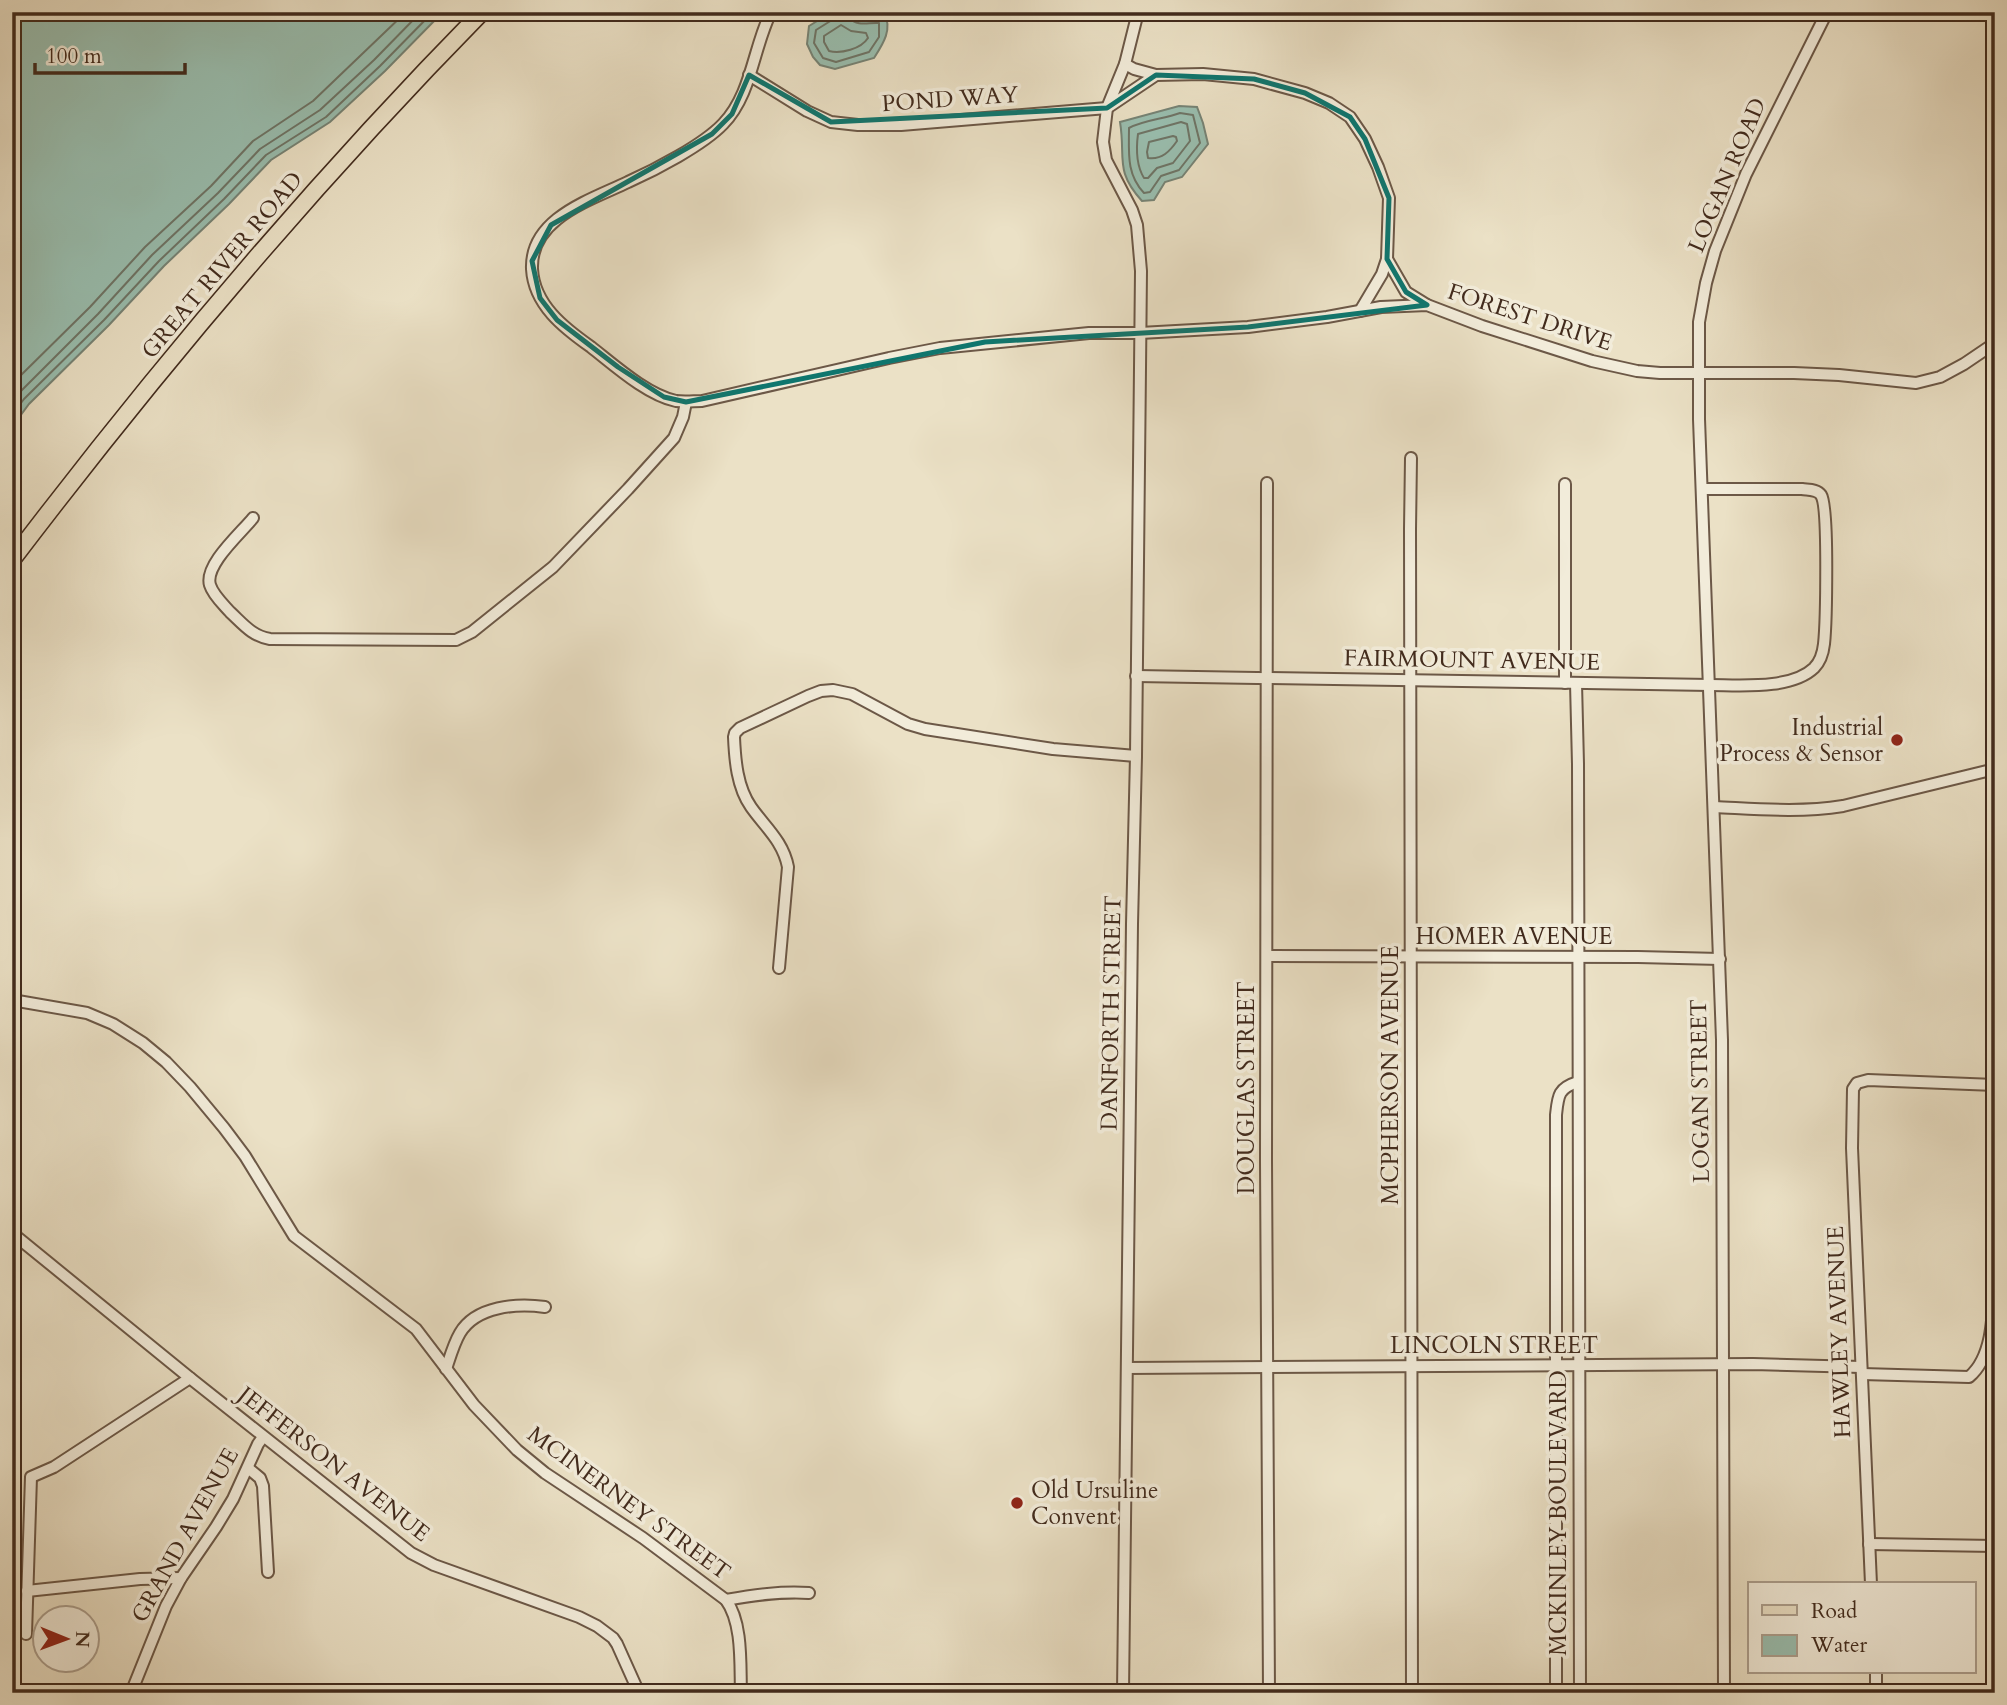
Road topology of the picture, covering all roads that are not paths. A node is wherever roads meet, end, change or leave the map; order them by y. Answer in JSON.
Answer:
{"nodes":[{"id":1,"x":482,"y":12,"type":"edge"},
{"id":2,"x":771,"y":12,"type":"edge"},
{"id":3,"x":1138,"y":12,"type":"edge"},
{"id":4,"x":1827,"y":12,"type":"edge"},
{"id":5,"x":1125,"y":64,"type":"junction"},
{"id":6,"x":749,"y":75,"type":"junction"},
{"id":7,"x":1156,"y":75,"type":"junction"},
{"id":8,"x":1107,"y":108,"type":"junction"},
{"id":9,"x":1387,"y":259,"type":"junction"},
{"id":10,"x":1427,"y":305,"type":"junction"},
{"id":11,"x":1360,"y":310,"type":"junction"},
{"id":12,"x":1140,"y":333,"type":"junction"},
{"id":13,"x":1995,"y":343,"type":"edge"},
{"id":14,"x":1698,"y":374,"type":"junction"},
{"id":15,"x":686,"y":402,"type":"junction"},
{"id":16,"x":1411,"y":458,"type":"dead end"},
{"id":17,"x":1267,"y":483,"type":"dead end"},
{"id":18,"x":1564,"y":484,"type":"dead end"},
{"id":19,"x":1702,"y":489,"type":"junction"},
{"id":20,"x":254,"y":518,"type":"dead end"},
{"id":21,"x":12,"y":560,"type":"edge"},
{"id":22,"x":1136,"y":676,"type":"junction"},
{"id":23,"x":1266,"y":678,"type":"junction"},
{"id":24,"x":1410,"y":681,"type":"junction"},
{"id":25,"x":1570,"y":683,"type":"junction"},
{"id":26,"x":1710,"y":685,"type":"junction"},
{"id":27,"x":1136,"y":756,"type":"junction"},
{"id":28,"x":1995,"y":769,"type":"edge"},
{"id":29,"x":1715,"y":807,"type":"junction"},
{"id":30,"x":1267,"y":957,"type":"junction"},
{"id":31,"x":1410,"y":957,"type":"junction"},
{"id":32,"x":1577,"y":957,"type":"junction"},
{"id":33,"x":1720,"y":959,"type":"junction"},
{"id":34,"x":779,"y":968,"type":"dead end"},
{"id":35,"x":12,"y":1000,"type":"edge"},
{"id":36,"x":1578,"y":1082,"type":"junction"},
{"id":37,"x":1995,"y":1084,"type":"edge"},
{"id":38,"x":12,"y":1233,"type":"edge"},
{"id":39,"x":1994,"y":1286,"type":"edge"},
{"id":40,"x":545,"y":1307,"type":"dead end"},
{"id":41,"x":1723,"y":1364,"type":"junction"},
{"id":42,"x":1555,"y":1366,"type":"junction"},
{"id":43,"x":1578,"y":1366,"type":"junction"},
{"id":44,"x":1267,"y":1367,"type":"junction"},
{"id":45,"x":1412,"y":1367,"type":"junction"},
{"id":46,"x":1127,"y":1368,"type":"junction"},
{"id":47,"x":446,"y":1369,"type":"junction"},
{"id":48,"x":1861,"y":1370,"type":"junction"},
{"id":49,"x":190,"y":1378,"type":"junction"},
{"id":50,"x":263,"y":1437,"type":"junction"},
{"id":51,"x":248,"y":1468,"type":"junction"},
{"id":52,"x":1869,"y":1544,"type":"junction"},
{"id":53,"x":1995,"y":1546,"type":"edge"},
{"id":54,"x":268,"y":1572,"type":"dead end"},
{"id":55,"x":181,"y":1578,"type":"junction"},
{"id":56,"x":1871,"y":1582,"type":"edge"},
{"id":57,"x":27,"y":1591,"type":"junction"},
{"id":58,"x":810,"y":1593,"type":"dead end"},
{"id":59,"x":726,"y":1600,"type":"junction"},
{"id":60,"x":26,"y":1634,"type":"dead end"},
{"id":61,"x":1556,"y":1656,"type":"junction"},
{"id":62,"x":1580,"y":1656,"type":"junction"},
{"id":63,"x":1875,"y":1674,"type":"edge"},
{"id":64,"x":131,"y":1693,"type":"edge"},
{"id":65,"x":639,"y":1693,"type":"edge"},
{"id":66,"x":741,"y":1693,"type":"edge"},
{"id":67,"x":1123,"y":1693,"type":"edge"},
{"id":68,"x":1269,"y":1693,"type":"edge"},
{"id":69,"x":1412,"y":1693,"type":"edge"},
{"id":70,"x":1556,"y":1693,"type":"edge"},
{"id":71,"x":1580,"y":1693,"type":"edge"},
{"id":72,"x":1724,"y":1693,"type":"edge"},
{"id":73,"x":1877,"y":1693,"type":"edge"}],
"edges":[{"from":1,"to":21,"type":"main road","name":"GREAT RIVER ROAD"},
{"from":2,"to":6,"type":"street"},
{"from":3,"to":5,"type":"street","name":"DANFORTH STREET"},
{"from":4,"to":14,"type":"street","name":"LOGAN ROAD"},
{"from":5,"to":7,"type":"street"},
{"from":5,"to":8,"type":"street","name":"DANFORTH STREET"},
{"from":6,"to":8,"type":"street","name":"POND WAY"},
{"from":6,"to":15,"type":"street"},
{"from":7,"to":8,"type":"street","name":"POND WAY"},
{"from":7,"to":9,"type":"street"},
{"from":8,"to":12,"type":"street","name":"DANFORTH STREET"},
{"from":9,"to":10,"type":"street"},
{"from":9,"to":11,"type":"street"},
{"from":10,"to":11,"type":"street","name":"FOREST DRIVE"},
{"from":10,"to":14,"type":"street","name":"FOREST DRIVE"},
{"from":11,"to":12,"type":"street","name":"FOREST DRIVE"},
{"from":12,"to":15,"type":"street","name":"FOREST DRIVE"},
{"from":12,"to":22,"type":"street","name":"DANFORTH STREET"},
{"from":13,"to":14,"type":"street","name":"FOREST DRIVE"},
{"from":14,"to":19,"type":"street","name":"LOGAN ROAD"},
{"from":15,"to":20,"type":"street"},
{"from":16,"to":24,"type":"street","name":"MCPHERSON AVENUE"},
{"from":17,"to":23,"type":"street","name":"DOUGLAS STREET"},
{"from":18,"to":25,"type":"street","name":"MCKINLEY BOULEVARD"},
{"from":19,"to":26,"type":"street","name":"LOGAN STREET"},
{"from":19,"to":26,"type":"street","name":"FAIRMOUNT AVENUE"},
{"from":22,"to":23,"type":"street","name":"FAIRMOUNT AVENUE"},
{"from":22,"to":27,"type":"street","name":"DANFORTH STREET"},
{"from":23,"to":24,"type":"street","name":"FAIRMOUNT AVENUE"},
{"from":23,"to":30,"type":"street","name":"DOUGLAS STREET"},
{"from":24,"to":25,"type":"street","name":"FAIRMOUNT AVENUE"},
{"from":24,"to":31,"type":"street","name":"MCPHERSON AVENUE"},
{"from":25,"to":26,"type":"street","name":"FAIRMOUNT AVENUE"},
{"from":25,"to":32,"type":"street","name":"MCKINLEY BOULEVARD"},
{"from":26,"to":29,"type":"street","name":"LOGAN STREET"},
{"from":27,"to":34,"type":"street"},
{"from":27,"to":46,"type":"street","name":"DANFORTH STREET"},
{"from":28,"to":29,"type":"street"},
{"from":29,"to":33,"type":"street","name":"LOGAN STREET"},
{"from":30,"to":31,"type":"street","name":"HOMER AVENUE"},
{"from":30,"to":44,"type":"street","name":"DOUGLAS STREET"},
{"from":31,"to":32,"type":"street","name":"HOMER AVENUE"},
{"from":31,"to":45,"type":"street","name":"MCPHERSON AVENUE"},
{"from":32,"to":33,"type":"street","name":"HOMER AVENUE"},
{"from":32,"to":36,"type":"street","name":"MCKINLEY BOULEVARD"},
{"from":33,"to":41,"type":"street","name":"LOGAN STREET"},
{"from":35,"to":47,"type":"street","name":"MCINERNEY STREET"},
{"from":36,"to":42,"type":"street","name":"MCKINLEY BOULEVARD"},
{"from":36,"to":43,"type":"street","name":"MCKINLEY BOULEVARD"},
{"from":37,"to":48,"type":"street","name":"HAWLEY AVENUE"},
{"from":38,"to":49,"type":"street","name":"JEFFERSON AVENUE"},
{"from":39,"to":48,"type":"street","name":"LINCOLN STREET"},
{"from":40,"to":47,"type":"street"},
{"from":41,"to":43,"type":"street","name":"LINCOLN STREET"},
{"from":41,"to":48,"type":"street","name":"LINCOLN STREET"},
{"from":41,"to":72,"type":"street","name":"LOGAN STREET"},
{"from":42,"to":43,"type":"street","name":"LINCOLN STREET"},
{"from":42,"to":45,"type":"street","name":"LINCOLN STREET"},
{"from":42,"to":61,"type":"street","name":"MCKINLEY BOULEVARD"},
{"from":43,"to":62,"type":"street","name":"MCKINLEY BOULEVARD"},
{"from":44,"to":45,"type":"street","name":"LINCOLN STREET"},
{"from":44,"to":46,"type":"street","name":"LINCOLN STREET"},
{"from":44,"to":68,"type":"street","name":"DOUGLAS STREET"},
{"from":45,"to":69,"type":"street","name":"MCPHERSON AVENUE"},
{"from":46,"to":67,"type":"street","name":"DANFORTH STREET"},
{"from":47,"to":59,"type":"street","name":"MCINERNEY STREET"},
{"from":48,"to":52,"type":"street","name":"HAWLEY AVENUE"},
{"from":49,"to":50,"type":"street","name":"JEFFERSON AVENUE"},
{"from":49,"to":57,"type":"street"},
{"from":50,"to":51,"type":"street","name":"GRAND AVENUE"},
{"from":50,"to":65,"type":"street","name":"JEFFERSON AVENUE"},
{"from":51,"to":54,"type":"street"},
{"from":51,"to":55,"type":"street","name":"GRAND AVENUE"},
{"from":52,"to":53,"type":"street"},
{"from":52,"to":56,"type":"street","name":"HAWLEY AVENUE"},
{"from":55,"to":57,"type":"street"},
{"from":55,"to":64,"type":"street","name":"GRAND AVENUE"},
{"from":57,"to":60,"type":"street"},
{"from":58,"to":59,"type":"street"},
{"from":59,"to":66,"type":"street","name":"MCINERNEY STREET"},
{"from":61,"to":62,"type":"street"},
{"from":61,"to":70,"type":"street","name":"MCKINLEY BOULEVARD"},
{"from":62,"to":71,"type":"street","name":"MCKINLEY BOULEVARD"},
{"from":63,"to":73,"type":"street"}]}
